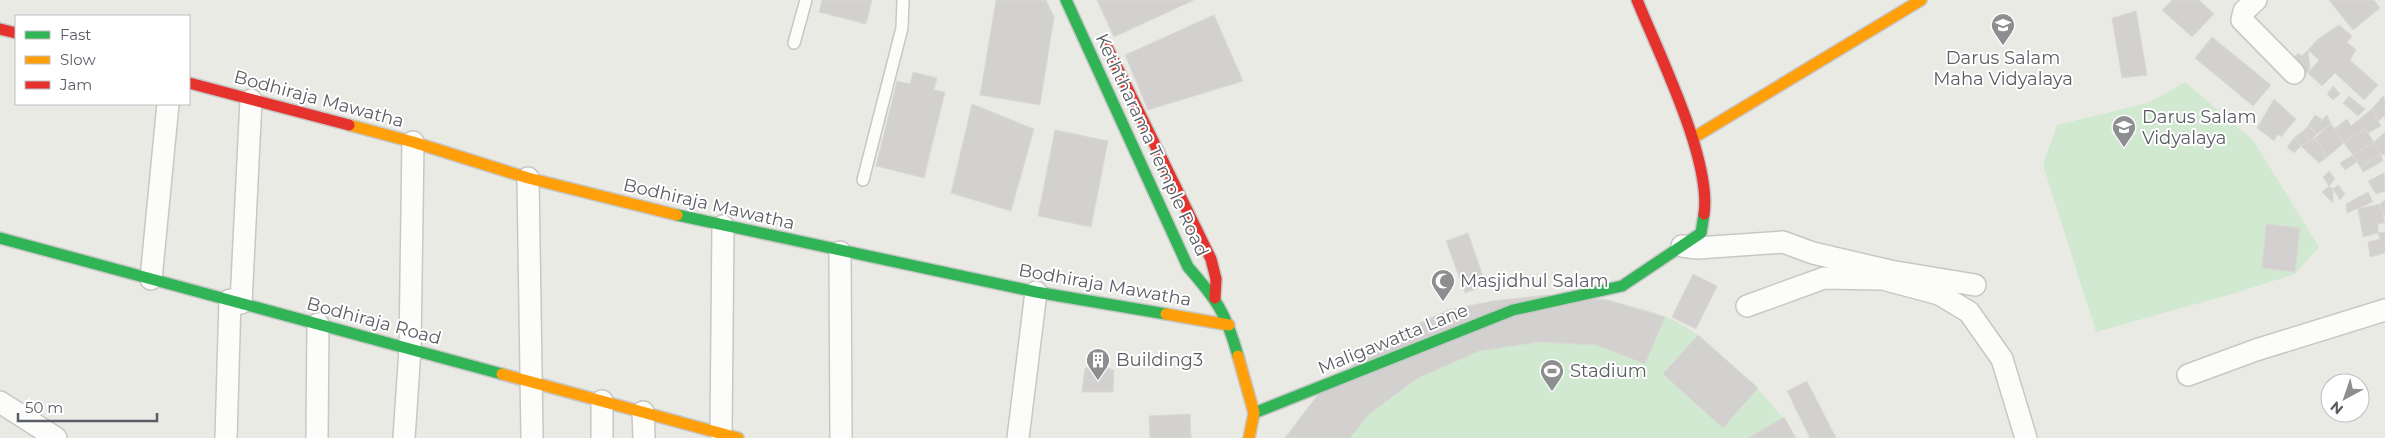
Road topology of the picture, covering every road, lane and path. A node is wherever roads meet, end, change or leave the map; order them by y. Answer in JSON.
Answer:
{"nodes":[{"id":1,"x":806,"y":0,"type":"edge"},
{"id":2,"x":903,"y":0,"type":"edge"},
{"id":3,"x":1067,"y":0,"type":"edge"},
{"id":4,"x":1637,"y":0,"type":"edge"},
{"id":5,"x":1921,"y":0,"type":"edge"},
{"id":6,"x":2256,"y":0,"type":"edge"},
{"id":7,"x":0,"y":29,"type":"edge"},
{"id":8,"x":15,"y":33,"type":"edge"},
{"id":9,"x":1101,"y":35,"type":"dead end"},
{"id":10,"x":794,"y":43,"type":"dead end"},
{"id":11,"x":2294,"y":73,"type":"dead end"},
{"id":12,"x":190,"y":83,"type":"edge"},
{"id":13,"x":252,"y":100,"type":"junction"},
{"id":14,"x":168,"y":105,"type":"edge"},
{"id":15,"x":1693,"y":138,"type":"junction"},
{"id":16,"x":413,"y":142,"type":"junction"},
{"id":17,"x":1166,"y":167,"type":"junction"},
{"id":18,"x":1145,"y":172,"type":"junction"},
{"id":19,"x":528,"y":178,"type":"junction"},
{"id":20,"x":864,"y":180,"type":"dead end"},
{"id":21,"x":723,"y":226,"type":"junction"},
{"id":22,"x":0,"y":238,"type":"edge"},
{"id":23,"x":1682,"y":246,"type":"junction"},
{"id":24,"x":840,"y":252,"type":"junction"},
{"id":25,"x":151,"y":279,"type":"junction"},
{"id":26,"x":1975,"y":285,"type":"dead end"},
{"id":27,"x":1036,"y":292,"type":"junction"},
{"id":28,"x":1215,"y":298,"type":"junction"},
{"id":29,"x":235,"y":302,"type":"junction"},
{"id":30,"x":1747,"y":306,"type":"dead end"},
{"id":31,"x":2385,"y":310,"type":"edge"},
{"id":32,"x":318,"y":324,"type":"junction"},
{"id":33,"x":1229,"y":325,"type":"junction"},
{"id":34,"x":410,"y":349,"type":"junction"},
{"id":35,"x":2188,"y":374,"type":"dead end"},
{"id":36,"x":532,"y":382,"type":"junction"},
{"id":37,"x":602,"y":401,"type":"junction"},
{"id":38,"x":0,"y":402,"type":"edge"},
{"id":39,"x":644,"y":412,"type":"junction"},
{"id":40,"x":1254,"y":413,"type":"junction"},
{"id":41,"x":730,"y":436,"type":"edge"},
{"id":42,"x":56,"y":438,"type":"edge"},
{"id":43,"x":226,"y":438,"type":"edge"},
{"id":44,"x":317,"y":438,"type":"edge"},
{"id":45,"x":404,"y":438,"type":"edge"},
{"id":46,"x":532,"y":438,"type":"edge"},
{"id":47,"x":602,"y":438,"type":"edge"},
{"id":48,"x":644,"y":438,"type":"edge"},
{"id":49,"x":840,"y":438,"type":"edge"},
{"id":50,"x":1018,"y":438,"type":"edge"},
{"id":51,"x":1249,"y":438,"type":"edge"},
{"id":52,"x":2026,"y":438,"type":"edge"}],
"edges":[{"from":1,"to":10,"type":"lane"},
{"from":2,"to":20,"type":"lane"},
{"from":3,"to":18,"type":"street","name":"Keththarama Temple Road"},
{"from":4,"to":15,"type":"street","name":"Maligawatta Lane"},
{"from":5,"to":15,"type":"street"},
{"from":6,"to":11,"type":"street"},
{"from":7,"to":8,"type":"street"},
{"from":9,"to":17,"type":"street","name":"Keththarama Temple Road"},
{"from":12,"to":13,"type":"street","name":"Bodhiraja Mawatha"},
{"from":13,"to":16,"type":"street","name":"Bodhiraja Mawatha"},
{"from":13,"to":29,"type":"street"},
{"from":14,"to":25,"type":"street"},
{"from":15,"to":23,"type":"street","name":"Maligawatta Lane"},
{"from":16,"to":19,"type":"street","name":"Bodhiraja Mawatha"},
{"from":16,"to":34,"type":"street"},
{"from":17,"to":18,"type":"street"},
{"from":17,"to":28,"type":"street","name":"Keththarama Temple Road"},
{"from":18,"to":28,"type":"street","name":"Keththarama Temple Road"},
{"from":19,"to":21,"type":"street","name":"Bodhiraja Mawatha"},
{"from":19,"to":36,"type":"street"},
{"from":21,"to":24,"type":"street","name":"Bodhiraja Mawatha"},
{"from":21,"to":41,"type":"street"},
{"from":22,"to":25,"type":"street","name":"Bodhiraja Road"},
{"from":23,"to":26,"type":"street"},
{"from":23,"to":40,"type":"street","name":"Maligawatta Lane"},
{"from":24,"to":27,"type":"street","name":"Bodhiraja Mawatha"},
{"from":24,"to":49,"type":"street"},
{"from":25,"to":29,"type":"street","name":"Bodhiraja Road"},
{"from":27,"to":33,"type":"street","name":"Bodhiraja Mawatha"},
{"from":27,"to":50,"type":"street"},
{"from":28,"to":33,"type":"street","name":"Keththarama Temple Road"},
{"from":29,"to":32,"type":"street","name":"Bodhiraja Road"},
{"from":29,"to":43,"type":"street"},
{"from":30,"to":52,"type":"street"},
{"from":31,"to":35,"type":"street"},
{"from":32,"to":34,"type":"street","name":"Bodhiraja Road"},
{"from":32,"to":44,"type":"street"},
{"from":33,"to":40,"type":"street","name":"Keththarama Temple Road"},
{"from":34,"to":36,"type":"street","name":"Bodhiraja Road"},
{"from":34,"to":45,"type":"street"},
{"from":36,"to":37,"type":"street","name":"Bodhiraja Road"},
{"from":36,"to":46,"type":"street"},
{"from":37,"to":39,"type":"street","name":"Bodhiraja Road"},
{"from":37,"to":47,"type":"street"},
{"from":38,"to":42,"type":"street"},
{"from":39,"to":41,"type":"street","name":"Bodhiraja Road"},
{"from":39,"to":48,"type":"street"},
{"from":40,"to":51,"type":"street","name":"Keththarama Temple Road"}]}
